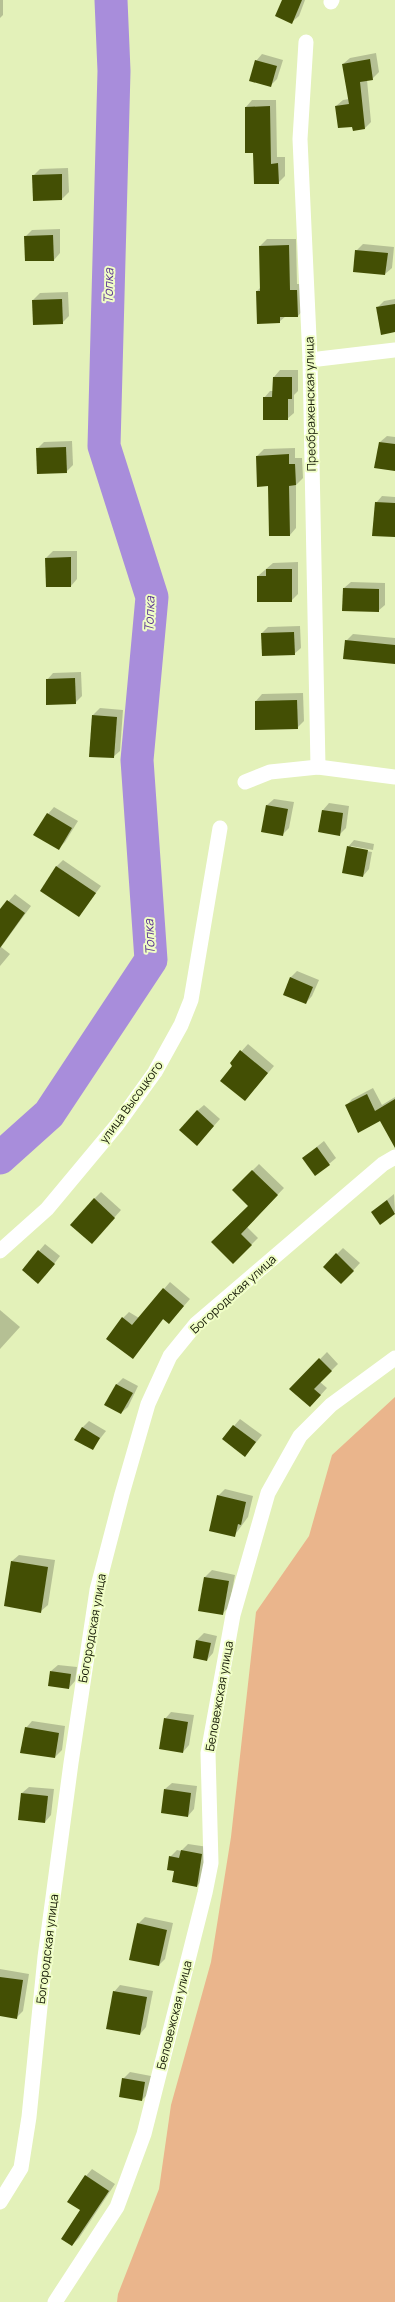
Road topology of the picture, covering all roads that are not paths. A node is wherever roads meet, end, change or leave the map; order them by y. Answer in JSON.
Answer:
{"nodes":[{"id":1,"x":306,"y":42,"type":"dead end"},
{"id":2,"x":395,"y":350,"type":"edge"},
{"id":3,"x":310,"y":360,"type":"junction"},
{"id":4,"x":318,"y":767,"type":"junction"},
{"id":5,"x":395,"y":776,"type":"edge"},
{"id":6,"x":245,"y":782,"type":"dead end"},
{"id":7,"x":220,"y":828,"type":"dead end"},
{"id":8,"x":395,"y":1157,"type":"edge"},
{"id":9,"x":0,"y":1251,"type":"edge"},
{"id":10,"x":395,"y":1358,"type":"edge"},
{"id":11,"x":0,"y":2202,"type":"edge"},
{"id":12,"x":55,"y":2302,"type":"edge"}],
"edges":[{"from":1,"to":3,"type":"street","name":"Преображенская улица"},
{"from":2,"to":3,"type":"street"},
{"from":3,"to":4,"type":"street","name":"Преображенская улица"},
{"from":4,"to":5,"type":"street"},
{"from":4,"to":6,"type":"street"},
{"from":7,"to":9,"type":"street","name":"улица Высоцкого"},
{"from":8,"to":11,"type":"street","name":"Богородская улица"},
{"from":10,"to":12,"type":"street","name":"Беловежская улица"}]}
